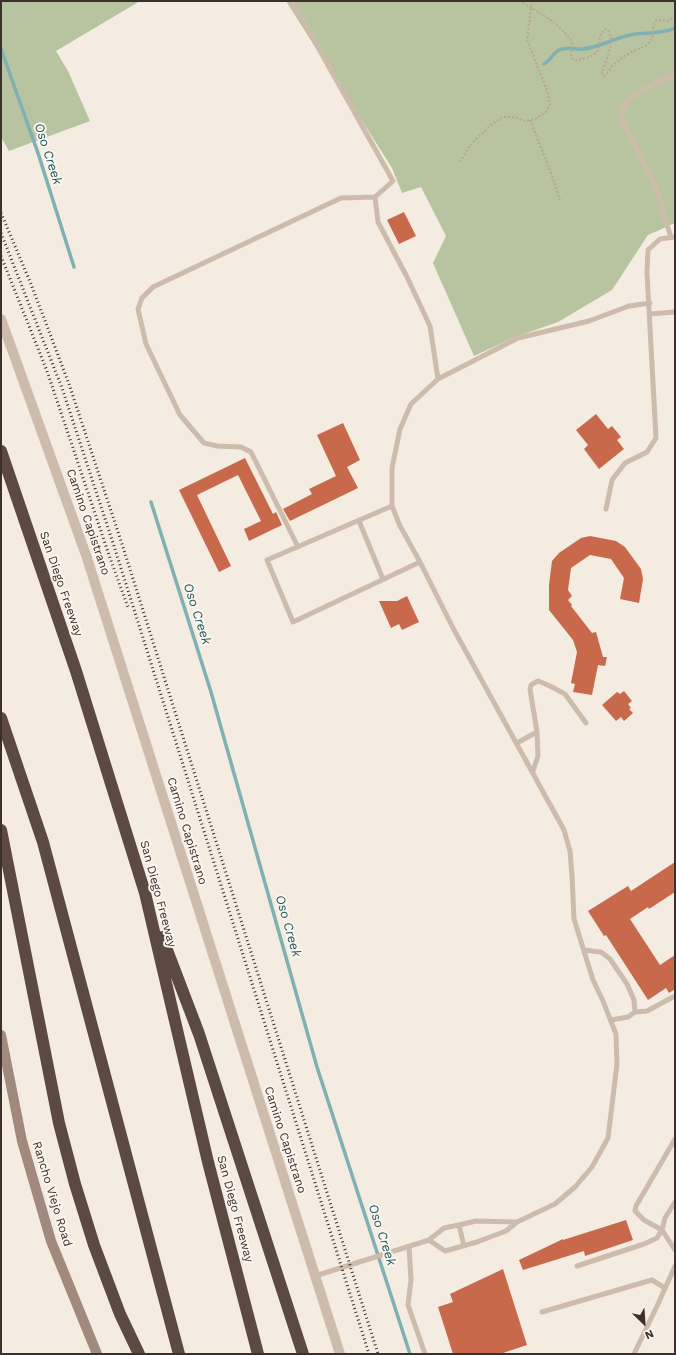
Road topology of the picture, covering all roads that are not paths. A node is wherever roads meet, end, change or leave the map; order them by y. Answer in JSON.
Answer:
{"nodes":[{"id":1,"x":292,"y":1,"type":"edge"},
{"id":2,"x":675,"y":74,"type":"edge"},
{"id":3,"x":375,"y":197,"type":"junction"},
{"id":4,"x":673,"y":237,"type":"edge"},
{"id":5,"x":650,"y":303,"type":"junction"},
{"id":6,"x":675,"y":312,"type":"edge"},
{"id":7,"x":650,"y":314,"type":"junction"},
{"id":8,"x":1,"y":319,"type":"edge"},
{"id":9,"x":438,"y":379,"type":"junction"},
{"id":10,"x":1,"y":451,"type":"edge"},
{"id":11,"x":392,"y":506,"type":"junction"},
{"id":12,"x":606,"y":509,"type":"dead end"},
{"id":13,"x":358,"y":521,"type":"junction"},
{"id":14,"x":298,"y":547,"type":"junction"},
{"id":15,"x":420,"y":562,"type":"junction"},
{"id":16,"x":383,"y":579,"type":"junction"},
{"id":17,"x":1,"y":718,"type":"edge"},
{"id":18,"x":586,"y":723,"type":"dead end"},
{"id":19,"x":537,"y":732,"type":"junction"},
{"id":20,"x":516,"y":743,"type":"junction"},
{"id":21,"x":533,"y":772,"type":"junction"},
{"id":22,"x":1,"y":830,"type":"edge"},
{"id":23,"x":145,"y":893,"type":"junction"},
{"id":24,"x":584,"y":950,"type":"junction"},
{"id":25,"x":675,"y":996,"type":"edge"},
{"id":26,"x":635,"y":1012,"type":"junction"},
{"id":27,"x":610,"y":1020,"type":"junction"},
{"id":28,"x":1,"y":1035,"type":"edge"},
{"id":29,"x":4,"y":1064,"type":"edge"},
{"id":30,"x":675,"y":1139,"type":"edge"},
{"id":31,"x":675,"y":1202,"type":"edge"},
{"id":32,"x":517,"y":1222,"type":"junction"},
{"id":33,"x":459,"y":1225,"type":"junction"},
{"id":34,"x":662,"y":1230,"type":"junction"},
{"id":35,"x":429,"y":1240,"type":"junction"},
{"id":36,"x":409,"y":1246,"type":"junction"},
{"id":37,"x":464,"y":1246,"type":"junction"},
{"id":38,"x":675,"y":1250,"type":"edge"},
{"id":39,"x":577,"y":1266,"type":"dead end"},
{"id":40,"x":675,"y":1266,"type":"edge"},
{"id":41,"x":315,"y":1276,"type":"junction"},
{"id":42,"x":665,"y":1288,"type":"junction"},
{"id":43,"x":542,"y":1312,"type":"dead end"},
{"id":44,"x":97,"y":1354,"type":"edge"},
{"id":45,"x":139,"y":1354,"type":"edge"},
{"id":46,"x":179,"y":1354,"type":"edge"},
{"id":47,"x":258,"y":1354,"type":"edge"},
{"id":48,"x":303,"y":1354,"type":"edge"},
{"id":49,"x":340,"y":1354,"type":"edge"},
{"id":50,"x":425,"y":1354,"type":"edge"},
{"id":51,"x":634,"y":1354,"type":"edge"}],
"edges":[{"from":1,"to":3,"type":"lane"},
{"from":2,"to":4,"type":"lane"},
{"from":3,"to":9,"type":"lane"},
{"from":3,"to":14,"type":"lane"},
{"from":4,"to":5,"type":"lane"},
{"from":5,"to":7,"type":"lane"},
{"from":5,"to":9,"type":"lane"},
{"from":6,"to":7,"type":"lane"},
{"from":7,"to":12,"type":"lane"},
{"from":8,"to":41,"type":"street","name":"Camino Capistrano"},
{"from":9,"to":11,"type":"lane"},
{"from":10,"to":23,"type":"highway","name":"San Diego Freeway"},
{"from":11,"to":13,"type":"lane"},
{"from":11,"to":15,"type":"lane"},
{"from":13,"to":14,"type":"lane"},
{"from":13,"to":16,"type":"lane"},
{"from":14,"to":16,"type":"lane"},
{"from":15,"to":16,"type":"lane"},
{"from":15,"to":20,"type":"lane"},
{"from":17,"to":46,"type":"highway"},
{"from":18,"to":19,"type":"lane"},
{"from":19,"to":20,"type":"lane"},
{"from":19,"to":21,"type":"lane"},
{"from":20,"to":21,"type":"lane"},
{"from":21,"to":24,"type":"lane"},
{"from":22,"to":45,"type":"highway"},
{"from":23,"to":47,"type":"highway","name":"San Diego Freeway"},
{"from":23,"to":48,"type":"highway"},
{"from":24,"to":26,"type":"lane"},
{"from":24,"to":27,"type":"lane"},
{"from":25,"to":26,"type":"lane"},
{"from":26,"to":27,"type":"lane"},
{"from":27,"to":32,"type":"lane"},
{"from":28,"to":29,"type":"main road","name":"Rancho Viejo Road"},
{"from":29,"to":44,"type":"main road","name":"Rancho Viejo Road"},
{"from":30,"to":34,"type":"lane"},
{"from":31,"to":34,"type":"lane"},
{"from":32,"to":33,"type":"lane"},
{"from":32,"to":37,"type":"lane"},
{"from":33,"to":35,"type":"lane"},
{"from":33,"to":37,"type":"lane"},
{"from":34,"to":38,"type":"lane"},
{"from":34,"to":39,"type":"lane"},
{"from":35,"to":36,"type":"lane"},
{"from":35,"to":37,"type":"lane"},
{"from":36,"to":41,"type":"lane"},
{"from":36,"to":50,"type":"lane"},
{"from":40,"to":42,"type":"lane"},
{"from":41,"to":49,"type":"street","name":"Camino Capistrano"},
{"from":42,"to":43,"type":"lane"},
{"from":42,"to":51,"type":"lane"}]}
